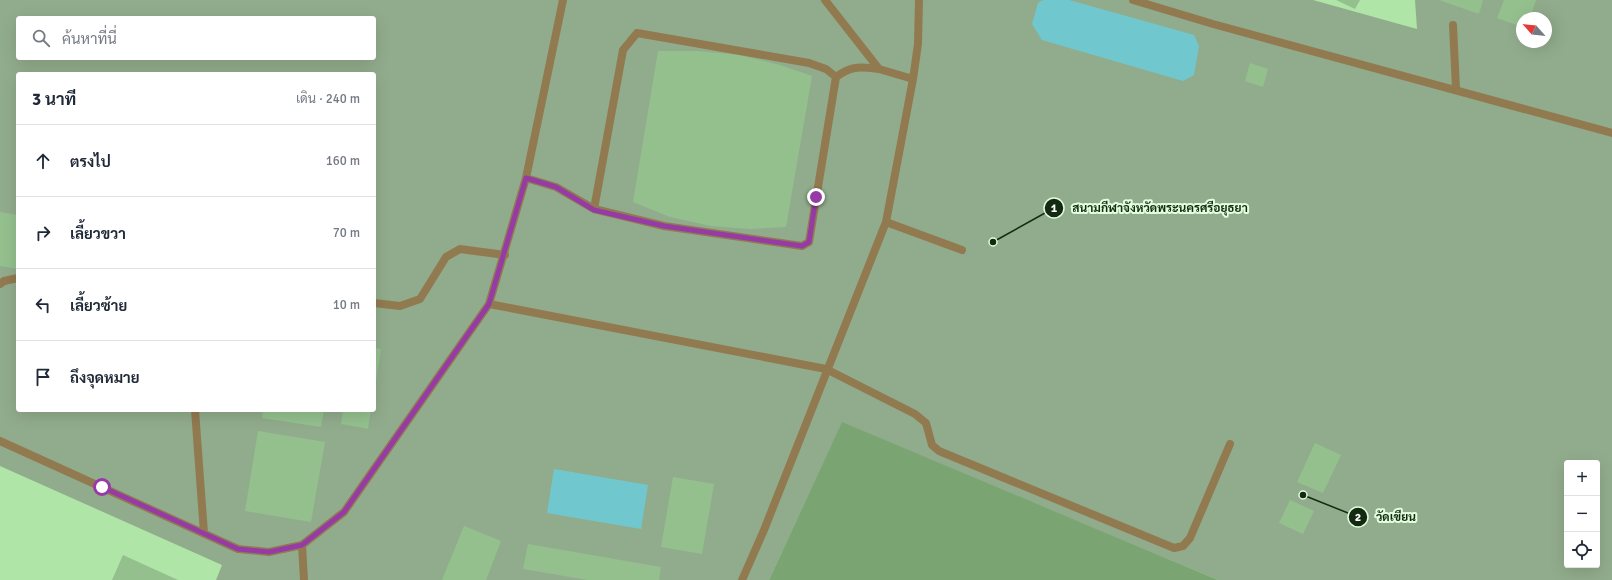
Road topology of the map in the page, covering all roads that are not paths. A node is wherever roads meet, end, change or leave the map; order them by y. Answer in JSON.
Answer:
{"nodes":[{"id":1,"x":563,"y":0,"type":"edge"},
{"id":2,"x":825,"y":0,"type":"edge"},
{"id":3,"x":919,"y":0,"type":"edge"},
{"id":4,"x":1134,"y":0,"type":"edge"},
{"id":5,"x":1453,"y":26,"type":"dead end"},
{"id":6,"x":880,"y":69,"type":"junction"},
{"id":7,"x":836,"y":77,"type":"junction"},
{"id":8,"x":913,"y":79,"type":"junction"},
{"id":9,"x":1456,"y":89,"type":"junction"},
{"id":10,"x":1612,"y":134,"type":"edge"},
{"id":11,"x":526,"y":178,"type":"junction"},
{"id":12,"x":594,"y":210,"type":"junction"},
{"id":13,"x":886,"y":222,"type":"junction"},
{"id":14,"x":962,"y":250,"type":"dead end"},
{"id":15,"x":505,"y":255,"type":"junction"},
{"id":16,"x":16,"y":278,"type":"edge"},
{"id":17,"x":0,"y":284,"type":"edge"},
{"id":18,"x":376,"y":303,"type":"edge"},
{"id":19,"x":489,"y":304,"type":"junction"},
{"id":20,"x":826,"y":369,"type":"junction"},
{"id":21,"x":195,"y":412,"type":"edge"},
{"id":22,"x":0,"y":441,"type":"edge"},
{"id":23,"x":1230,"y":444,"type":"dead end"},
{"id":24,"x":204,"y":532,"type":"junction"},
{"id":25,"x":302,"y":545,"type":"junction"},
{"id":26,"x":304,"y":580,"type":"edge"},
{"id":27,"x":742,"y":580,"type":"edge"}],
"edges":[{"from":1,"to":11,"type":"lane"},
{"from":2,"to":6,"type":"lane"},
{"from":3,"to":8,"type":"lane"},
{"from":4,"to":9,"type":"lane"},
{"from":5,"to":9,"type":"lane"},
{"from":6,"to":7,"type":"lane"},
{"from":6,"to":8,"type":"lane"},
{"from":7,"to":12,"type":"lane"},
{"from":7,"to":12,"type":"lane"},
{"from":8,"to":13,"type":"lane"},
{"from":9,"to":10,"type":"lane"},
{"from":11,"to":12,"type":"lane"},
{"from":11,"to":15,"type":"lane"},
{"from":13,"to":14,"type":"lane"},
{"from":13,"to":20,"type":"lane"},
{"from":15,"to":18,"type":"lane"},
{"from":15,"to":19,"type":"lane"},
{"from":16,"to":17,"type":"lane"},
{"from":19,"to":20,"type":"lane"},
{"from":19,"to":25,"type":"lane"},
{"from":20,"to":23,"type":"lane"},
{"from":20,"to":27,"type":"lane"},
{"from":21,"to":24,"type":"lane"},
{"from":22,"to":24,"type":"lane"},
{"from":24,"to":25,"type":"lane"},
{"from":25,"to":26,"type":"lane"}]}
